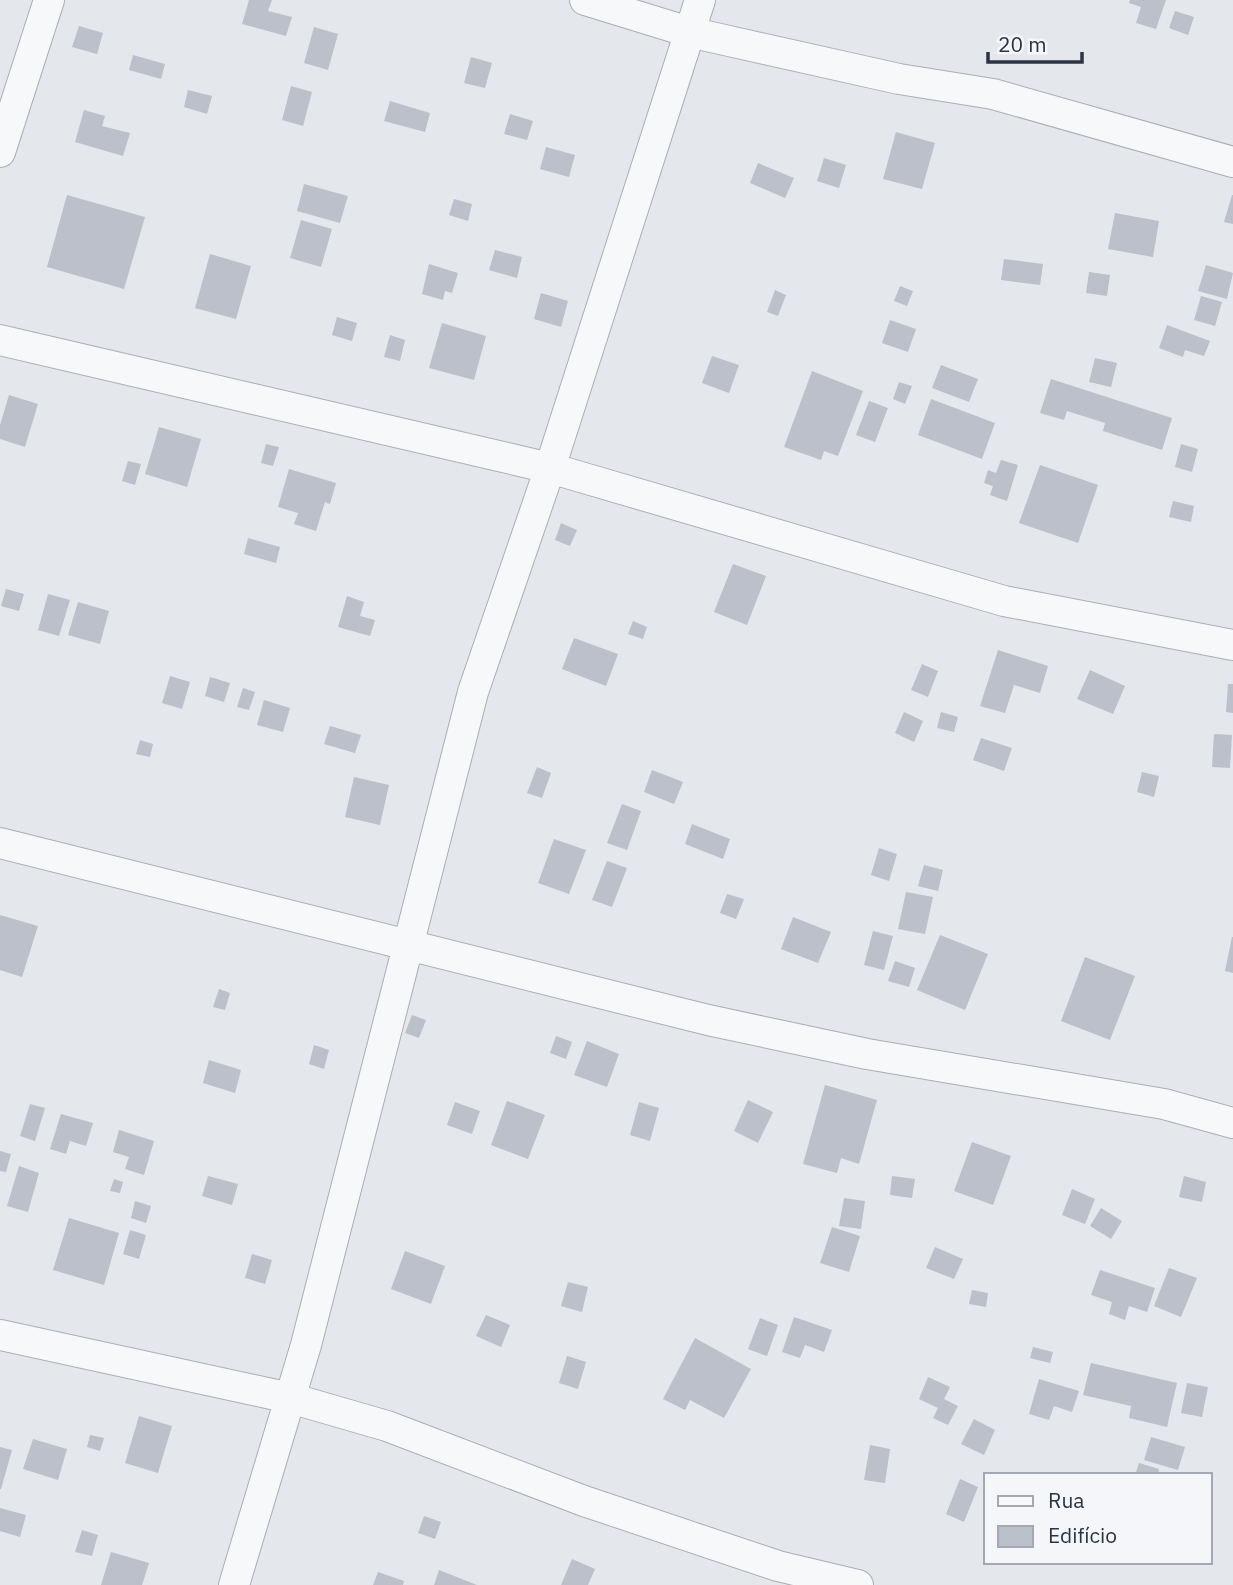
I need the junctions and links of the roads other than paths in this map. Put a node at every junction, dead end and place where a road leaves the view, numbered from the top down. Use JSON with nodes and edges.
{"nodes":[{"id":1,"x":49,"y":0,"type":"edge"},
{"id":2,"x":585,"y":0,"type":"edge"},
{"id":3,"x":700,"y":0,"type":"edge"},
{"id":4,"x":689,"y":32,"type":"junction"},
{"id":5,"x":0,"y":152,"type":"edge"},
{"id":6,"x":1233,"y":162,"type":"edge"},
{"id":7,"x":0,"y":340,"type":"edge"},
{"id":8,"x":550,"y":468,"type":"junction"},
{"id":9,"x":1233,"y":645,"type":"edge"},
{"id":10,"x":0,"y":843,"type":"edge"},
{"id":11,"x":408,"y":945,"type":"junction"},
{"id":12,"x":1233,"y":1123,"type":"edge"},
{"id":13,"x":0,"y":1335,"type":"edge"},
{"id":14,"x":290,"y":1398,"type":"junction"},
{"id":15,"x":234,"y":1585,"type":"edge"},
{"id":16,"x":858,"y":1585,"type":"edge"}],
"edges":[{"from":1,"to":5,"type":"street"},
{"from":2,"to":4,"type":"street"},
{"from":3,"to":4,"type":"street"},
{"from":4,"to":6,"type":"street"},
{"from":4,"to":8,"type":"street"},
{"from":7,"to":8,"type":"street"},
{"from":8,"to":9,"type":"street"},
{"from":8,"to":11,"type":"street"},
{"from":10,"to":11,"type":"street"},
{"from":11,"to":12,"type":"street"},
{"from":11,"to":14,"type":"street"},
{"from":13,"to":14,"type":"street"},
{"from":14,"to":15,"type":"street"},
{"from":14,"to":16,"type":"street"}]}
